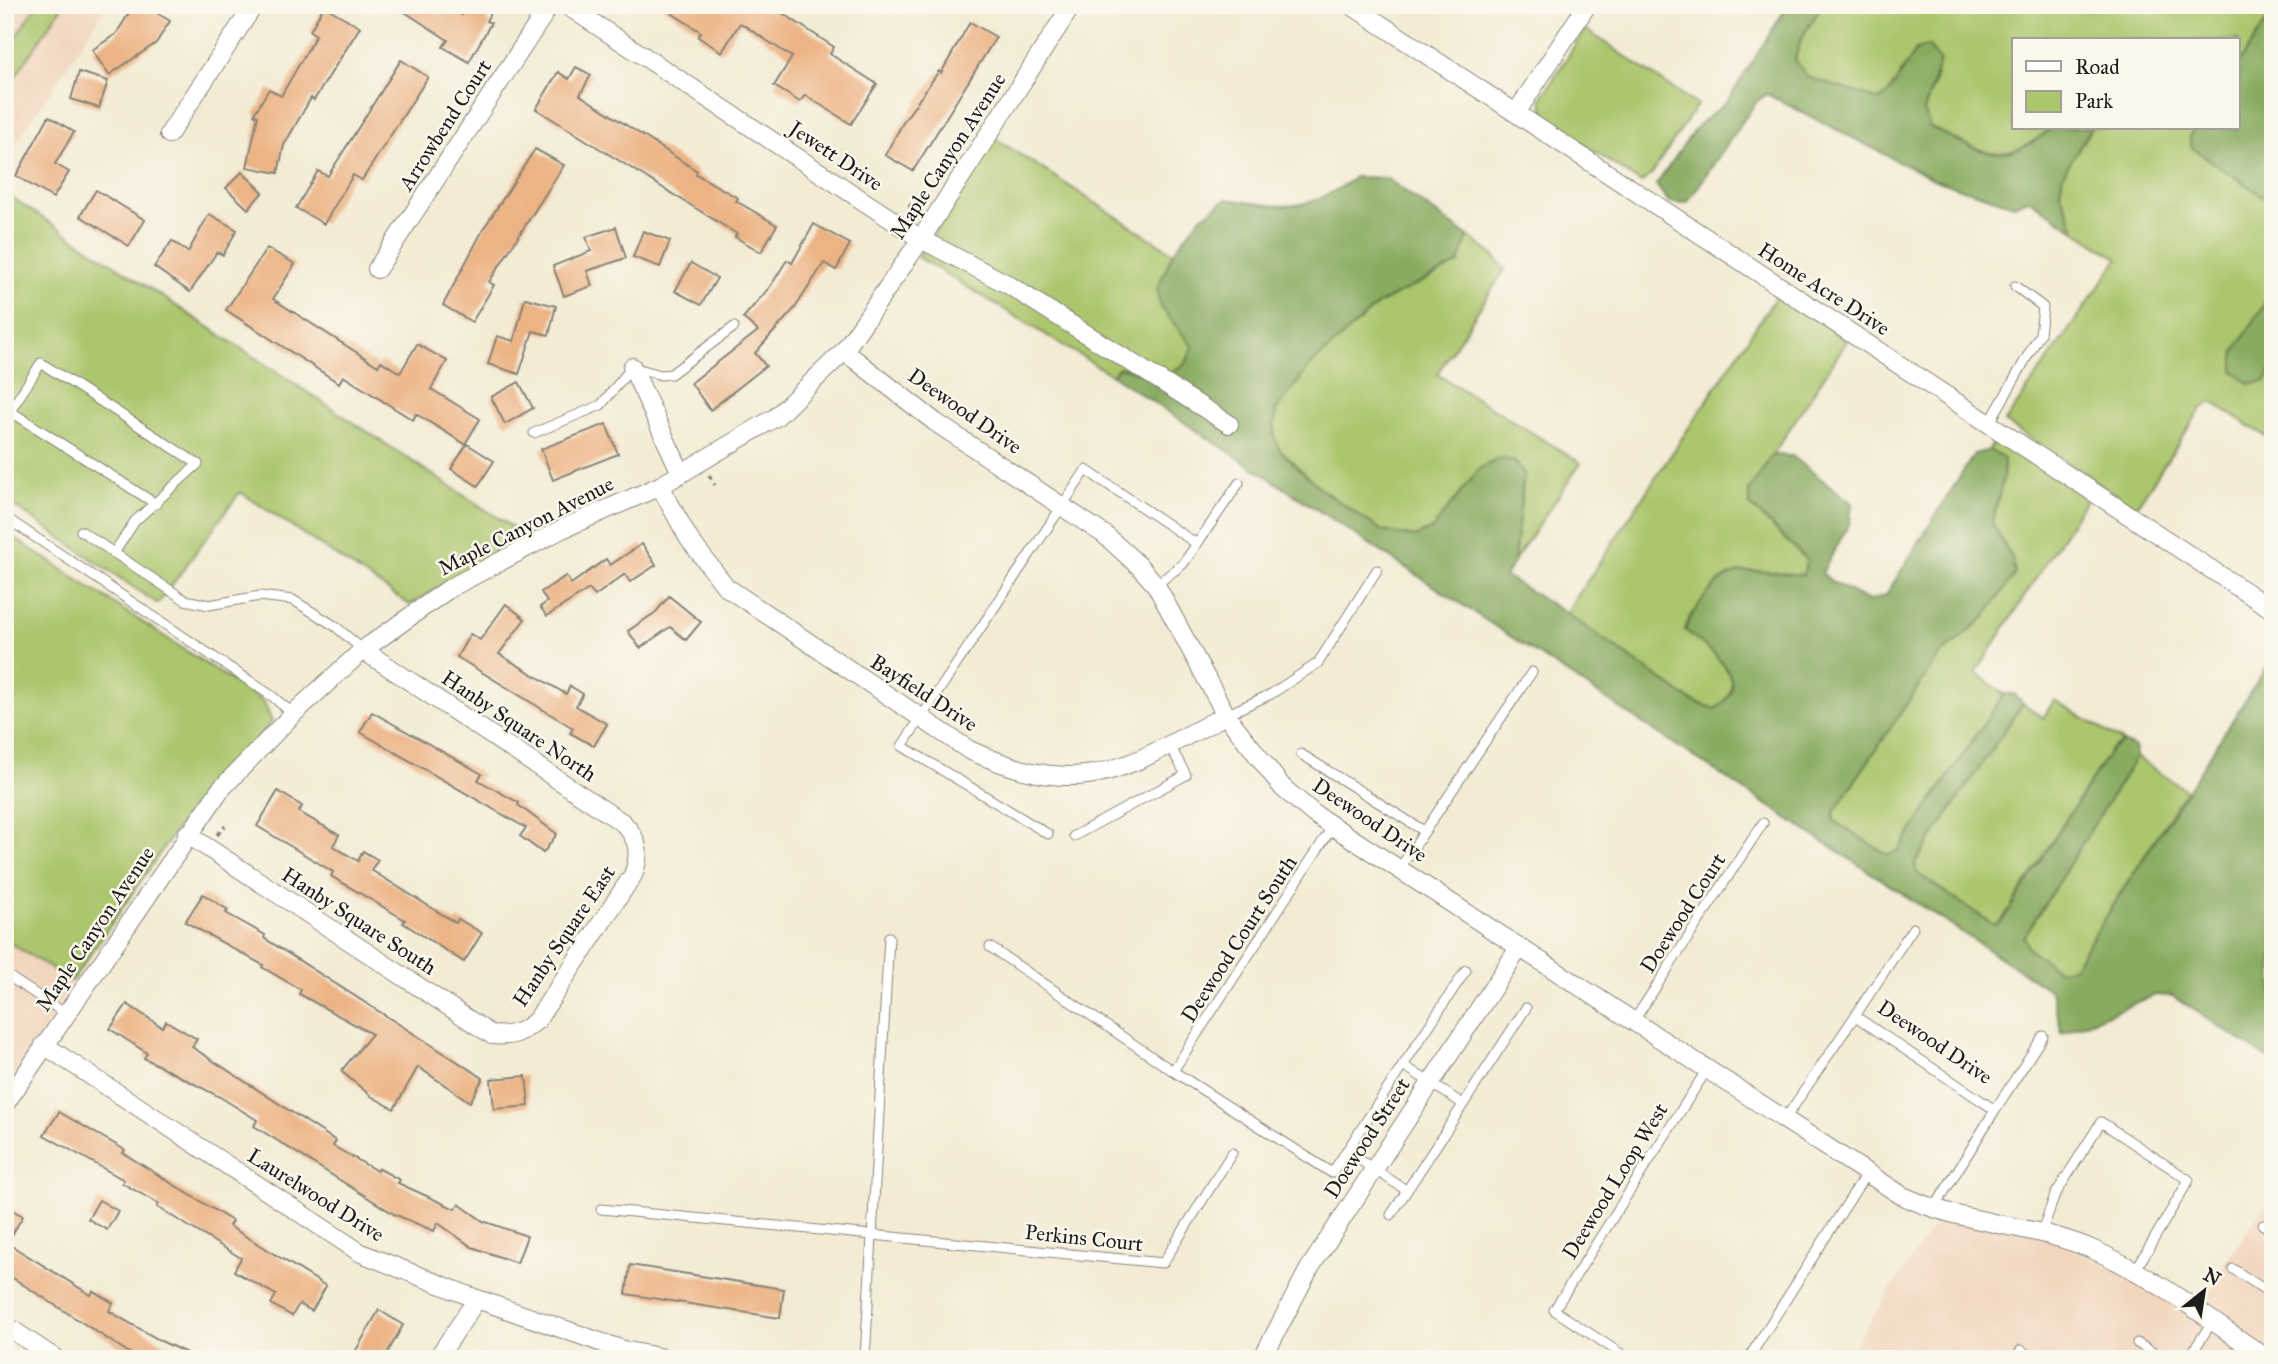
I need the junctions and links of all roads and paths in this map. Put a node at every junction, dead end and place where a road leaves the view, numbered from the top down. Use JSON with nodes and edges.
{"nodes":[{"id":1,"x":254,"y":5,"type":"edge"},
{"id":2,"x":550,"y":5,"type":"edge"},
{"id":3,"x":566,"y":5,"type":"edge"},
{"id":4,"x":1072,"y":5,"type":"edge"},
{"id":5,"x":1351,"y":5,"type":"edge"},
{"id":6,"x":1587,"y":5,"type":"edge"},
{"id":7,"x":1516,"y":113,"type":"junction"},
{"id":8,"x":169,"y":134,"type":"dead end"},
{"id":9,"x":913,"y":201,"type":"dead end"},
{"id":10,"x":909,"y":208,"type":"dead end"},
{"id":11,"x":921,"y":239,"type":"junction"},
{"id":12,"x":377,"y":269,"type":"dead end"},
{"id":13,"x":2015,"y":286,"type":"dead end"},
{"id":14,"x":734,"y":327,"type":"dead end"},
{"id":15,"x":844,"y":351,"type":"junction"},
{"id":16,"x":632,"y":367,"type":"junction"},
{"id":17,"x":1229,"y":424,"type":"dead end"},
{"id":18,"x":1989,"y":425,"type":"junction"},
{"id":19,"x":534,"y":433,"type":"dead end"},
{"id":20,"x":681,"y":473,"type":"junction"},
{"id":21,"x":1239,"y":483,"type":"dead end"},
{"id":22,"x":660,"y":486,"type":"junction"},
{"id":23,"x":156,"y":505,"type":"junction"},
{"id":24,"x":1062,"y":505,"type":"junction"},
{"id":25,"x":5,"y":517,"type":"edge"},
{"id":26,"x":81,"y":531,"type":"dead end"},
{"id":27,"x":1197,"y":544,"type":"junction"},
{"id":28,"x":114,"y":553,"type":"junction"},
{"id":29,"x":1377,"y":570,"type":"dead end"},
{"id":30,"x":1156,"y":586,"type":"junction"},
{"id":31,"x":2273,"y":610,"type":"edge"},
{"id":32,"x":363,"y":650,"type":"junction"},
{"id":33,"x":1532,"y":672,"type":"dead end"},
{"id":34,"x":293,"y":714,"type":"junction"},
{"id":35,"x":1226,"y":715,"type":"junction"},
{"id":36,"x":920,"y":718,"type":"junction"},
{"id":37,"x":1169,"y":744,"type":"junction"},
{"id":38,"x":1301,"y":754,"type":"dead end"},
{"id":39,"x":1763,"y":823,"type":"dead end"},
{"id":40,"x":1333,"y":826,"type":"junction"},
{"id":41,"x":225,"y":827,"type":"dead end"},
{"id":42,"x":1424,"y":831,"type":"junction"},
{"id":43,"x":187,"y":834,"type":"junction"},
{"id":44,"x":1048,"y":834,"type":"dead end"},
{"id":45,"x":217,"y":835,"type":"dead end"},
{"id":46,"x":1074,"y":836,"type":"dead end"},
{"id":47,"x":639,"y":849,"type":"joint"},
{"id":48,"x":1400,"y":868,"type":"junction"},
{"id":49,"x":1913,"y":929,"type":"dead end"},
{"id":50,"x":888,"y":937,"type":"dead end"},
{"id":51,"x":990,"y":947,"type":"dead end"},
{"id":52,"x":1519,"y":948,"type":"junction"},
{"id":53,"x":1466,"y":970,"type":"dead end"},
{"id":54,"x":5,"y":974,"type":"edge"},
{"id":55,"x":1525,"y":1008,"type":"dead end"},
{"id":56,"x":66,"y":1014,"type":"junction"},
{"id":57,"x":1856,"y":1016,"type":"junction"},
{"id":58,"x":1633,"y":1023,"type":"junction"},
{"id":59,"x":2043,"y":1035,"type":"dead end"},
{"id":60,"x":509,"y":1037,"type":"joint"},
{"id":61,"x":44,"y":1045,"type":"junction"},
{"id":62,"x":1403,"y":1065,"type":"junction"},
{"id":63,"x":1173,"y":1071,"type":"junction"},
{"id":64,"x":1706,"y":1071,"type":"junction"},
{"id":65,"x":1431,"y":1083,"type":"junction"},
{"id":66,"x":5,"y":1104,"type":"edge"},
{"id":67,"x":1463,"y":1104,"type":"junction"},
{"id":68,"x":1995,"y":1110,"type":"junction"},
{"id":69,"x":1785,"y":1119,"type":"junction"},
{"id":70,"x":1346,"y":1151,"type":"junction"},
{"id":71,"x":1232,"y":1153,"type":"dead end"},
{"id":72,"x":1374,"y":1169,"type":"junction"},
{"id":73,"x":1866,"y":1174,"type":"junction"},
{"id":74,"x":1406,"y":1190,"type":"junction"},
{"id":75,"x":601,"y":1209,"type":"dead end"},
{"id":76,"x":1933,"y":1210,"type":"junction"},
{"id":77,"x":1391,"y":1215,"type":"dead end"},
{"id":78,"x":2263,"y":1225,"type":"dead end"},
{"id":79,"x":2273,"y":1231,"type":"edge"},
{"id":80,"x":872,"y":1235,"type":"junction"},
{"id":81,"x":2041,"y":1236,"type":"junction"},
{"id":82,"x":2233,"y":1269,"type":"dead end"},
{"id":83,"x":2134,"y":1272,"type":"junction"},
{"id":84,"x":2273,"y":1295,"type":"edge"},
{"id":85,"x":477,"y":1299,"type":"junction"},
{"id":86,"x":2212,"y":1322,"type":"junction"},
{"id":87,"x":5,"y":1325,"type":"edge"},
{"id":88,"x":2137,"y":1343,"type":"dead end"},
{"id":89,"x":56,"y":1359,"type":"edge"},
{"id":90,"x":438,"y":1359,"type":"edge"},
{"id":91,"x":668,"y":1359,"type":"edge"},
{"id":92,"x":864,"y":1359,"type":"edge"},
{"id":93,"x":1262,"y":1359,"type":"edge"},
{"id":94,"x":1629,"y":1359,"type":"edge"},
{"id":95,"x":1748,"y":1359,"type":"edge"},
{"id":96,"x":2015,"y":1359,"type":"edge"},
{"id":97,"x":2034,"y":1359,"type":"edge"},
{"id":98,"x":2164,"y":1359,"type":"edge"},
{"id":99,"x":2188,"y":1359,"type":"edge"},
{"id":100,"x":2268,"y":1359,"type":"edge"}],
"edges":[{"from":1,"to":8,"type":"street"},
{"from":2,"to":12,"type":"street","name":"Arrowbend Court"},
{"from":3,"to":11,"type":"street","name":"Jewett Drive"},
{"from":4,"to":11,"type":"street","name":"Maple Canyon Avenue"},
{"from":5,"to":7,"type":"street","name":"Home Acre Drive"},
{"from":6,"to":7,"type":"street"},
{"from":7,"to":18,"type":"street","name":"Home Acre Drive"},
{"from":9,"to":10,"type":"path"},
{"from":11,"to":15,"type":"street","name":"Maple Canyon Avenue"},
{"from":11,"to":17,"type":"street","name":"Jewett Drive"},
{"from":13,"to":18,"type":"lane"},
{"from":14,"to":16,"type":"lane"},
{"from":15,"to":20,"type":"street","name":"Maple Canyon Avenue"},
{"from":15,"to":24,"type":"street","name":"Deewood Drive"},
{"from":16,"to":19,"type":"lane"},
{"from":16,"to":20,"type":"street"},
{"from":18,"to":31,"type":"street","name":"Home Acre Drive"},
{"from":20,"to":22,"type":"street","name":"Maple Canyon Avenue"},
{"from":21,"to":27,"type":"lane"},
{"from":22,"to":32,"type":"street","name":"Maple Canyon Avenue"},
{"from":22,"to":36,"type":"street","name":"Bayfield Drive"},
{"from":23,"to":23,"type":"lane"},
{"from":23,"to":28,"type":"lane"},
{"from":24,"to":27,"type":"lane"},
{"from":24,"to":30,"type":"street","name":"Deewood Drive"},
{"from":24,"to":36,"type":"lane"},
{"from":25,"to":34,"type":"lane"},
{"from":26,"to":28,"type":"lane"},
{"from":27,"to":30,"type":"lane"},
{"from":28,"to":32,"type":"lane"},
{"from":29,"to":35,"type":"lane"},
{"from":30,"to":35,"type":"street","name":"Deewood Drive"},
{"from":32,"to":34,"type":"street","name":"Maple Canyon Avenue"},
{"from":32,"to":47,"type":"street","name":"Hanby Square North"},
{"from":33,"to":42,"type":"lane"},
{"from":34,"to":43,"type":"street","name":"Maple Canyon Avenue"},
{"from":35,"to":37,"type":"street","name":"Bayfield Drive"},
{"from":35,"to":40,"type":"street","name":"Deewood Drive"},
{"from":36,"to":37,"type":"street","name":"Bayfield Drive"},
{"from":36,"to":44,"type":"lane"},
{"from":37,"to":46,"type":"lane"},
{"from":38,"to":42,"type":"lane"},
{"from":39,"to":58,"type":"lane","name":"Doewood Court"},
{"from":40,"to":48,"type":"street","name":"Deewood Drive"},
{"from":40,"to":63,"type":"lane","name":"Deewood Court South"},
{"from":41,"to":45,"type":"path"},
{"from":42,"to":48,"type":"lane"},
{"from":43,"to":56,"type":"street","name":"Maple Canyon Avenue"},
{"from":43,"to":60,"type":"street","name":"Hanby Square South"},
{"from":47,"to":60,"type":"street","name":"Hanby Square East"},
{"from":48,"to":52,"type":"street","name":"Deewood Drive"},
{"from":49,"to":57,"type":"lane"},
{"from":50,"to":80,"type":"lane"},
{"from":51,"to":63,"type":"lane"},
{"from":52,"to":58,"type":"street","name":"Deewood Drive"},
{"from":52,"to":65,"type":"street","name":"Doewood Street"},
{"from":53,"to":62,"type":"lane"},
{"from":54,"to":56,"type":"lane"},
{"from":55,"to":67,"type":"lane"},
{"from":56,"to":61,"type":"street","name":"Maple Canyon Avenue"},
{"from":57,"to":68,"type":"lane","name":"Deewood Drive"},
{"from":57,"to":69,"type":"lane","name":"Deewood Drive"},
{"from":58,"to":64,"type":"street","name":"Deewood Drive"},
{"from":59,"to":68,"type":"lane"},
{"from":61,"to":66,"type":"street","name":"Maple Canyon Avenue"},
{"from":61,"to":85,"type":"street","name":"Laurelwood Drive"},
{"from":62,"to":65,"type":"lane"},
{"from":62,"to":70,"type":"lane"},
{"from":63,"to":70,"type":"lane"},
{"from":64,"to":69,"type":"street","name":"Deewood Drive"},
{"from":64,"to":94,"type":"lane","name":"Deewood Loop West"},
{"from":65,"to":67,"type":"lane"},
{"from":65,"to":72,"type":"street","name":"Doewood Street"},
{"from":67,"to":74,"type":"lane"},
{"from":68,"to":76,"type":"lane","name":"Deewood Drive"},
{"from":69,"to":73,"type":"street","name":"Deewood Drive"},
{"from":70,"to":72,"type":"lane"},
{"from":71,"to":80,"type":"lane","name":"Perkins Court"},
{"from":72,"to":74,"type":"lane"},
{"from":72,"to":93,"type":"street","name":"Doewood Street"},
{"from":73,"to":76,"type":"street","name":"Deewood Drive"},
{"from":73,"to":95,"type":"lane"},
{"from":74,"to":77,"type":"lane"},
{"from":75,"to":80,"type":"lane","name":"Perkins Court"},
{"from":76,"to":81,"type":"street","name":"Deewood Drive"},
{"from":78,"to":79,"type":"lane"},
{"from":80,"to":92,"type":"lane"},
{"from":81,"to":83,"type":"street","name":"Deewood Drive"},
{"from":81,"to":83,"type":"lane"},
{"from":82,"to":84,"type":"lane"},
{"from":83,"to":86,"type":"street","name":"Deewood Drive"},
{"from":85,"to":90,"type":"street"},
{"from":85,"to":91,"type":"street","name":"Laurelwood Drive"},
{"from":86,"to":99,"type":"lane"},
{"from":86,"to":100,"type":"street","name":"Deewood Drive"},
{"from":87,"to":89,"type":"street"},
{"from":88,"to":98,"type":"lane"},
{"from":96,"to":97,"type":"lane"}]}
